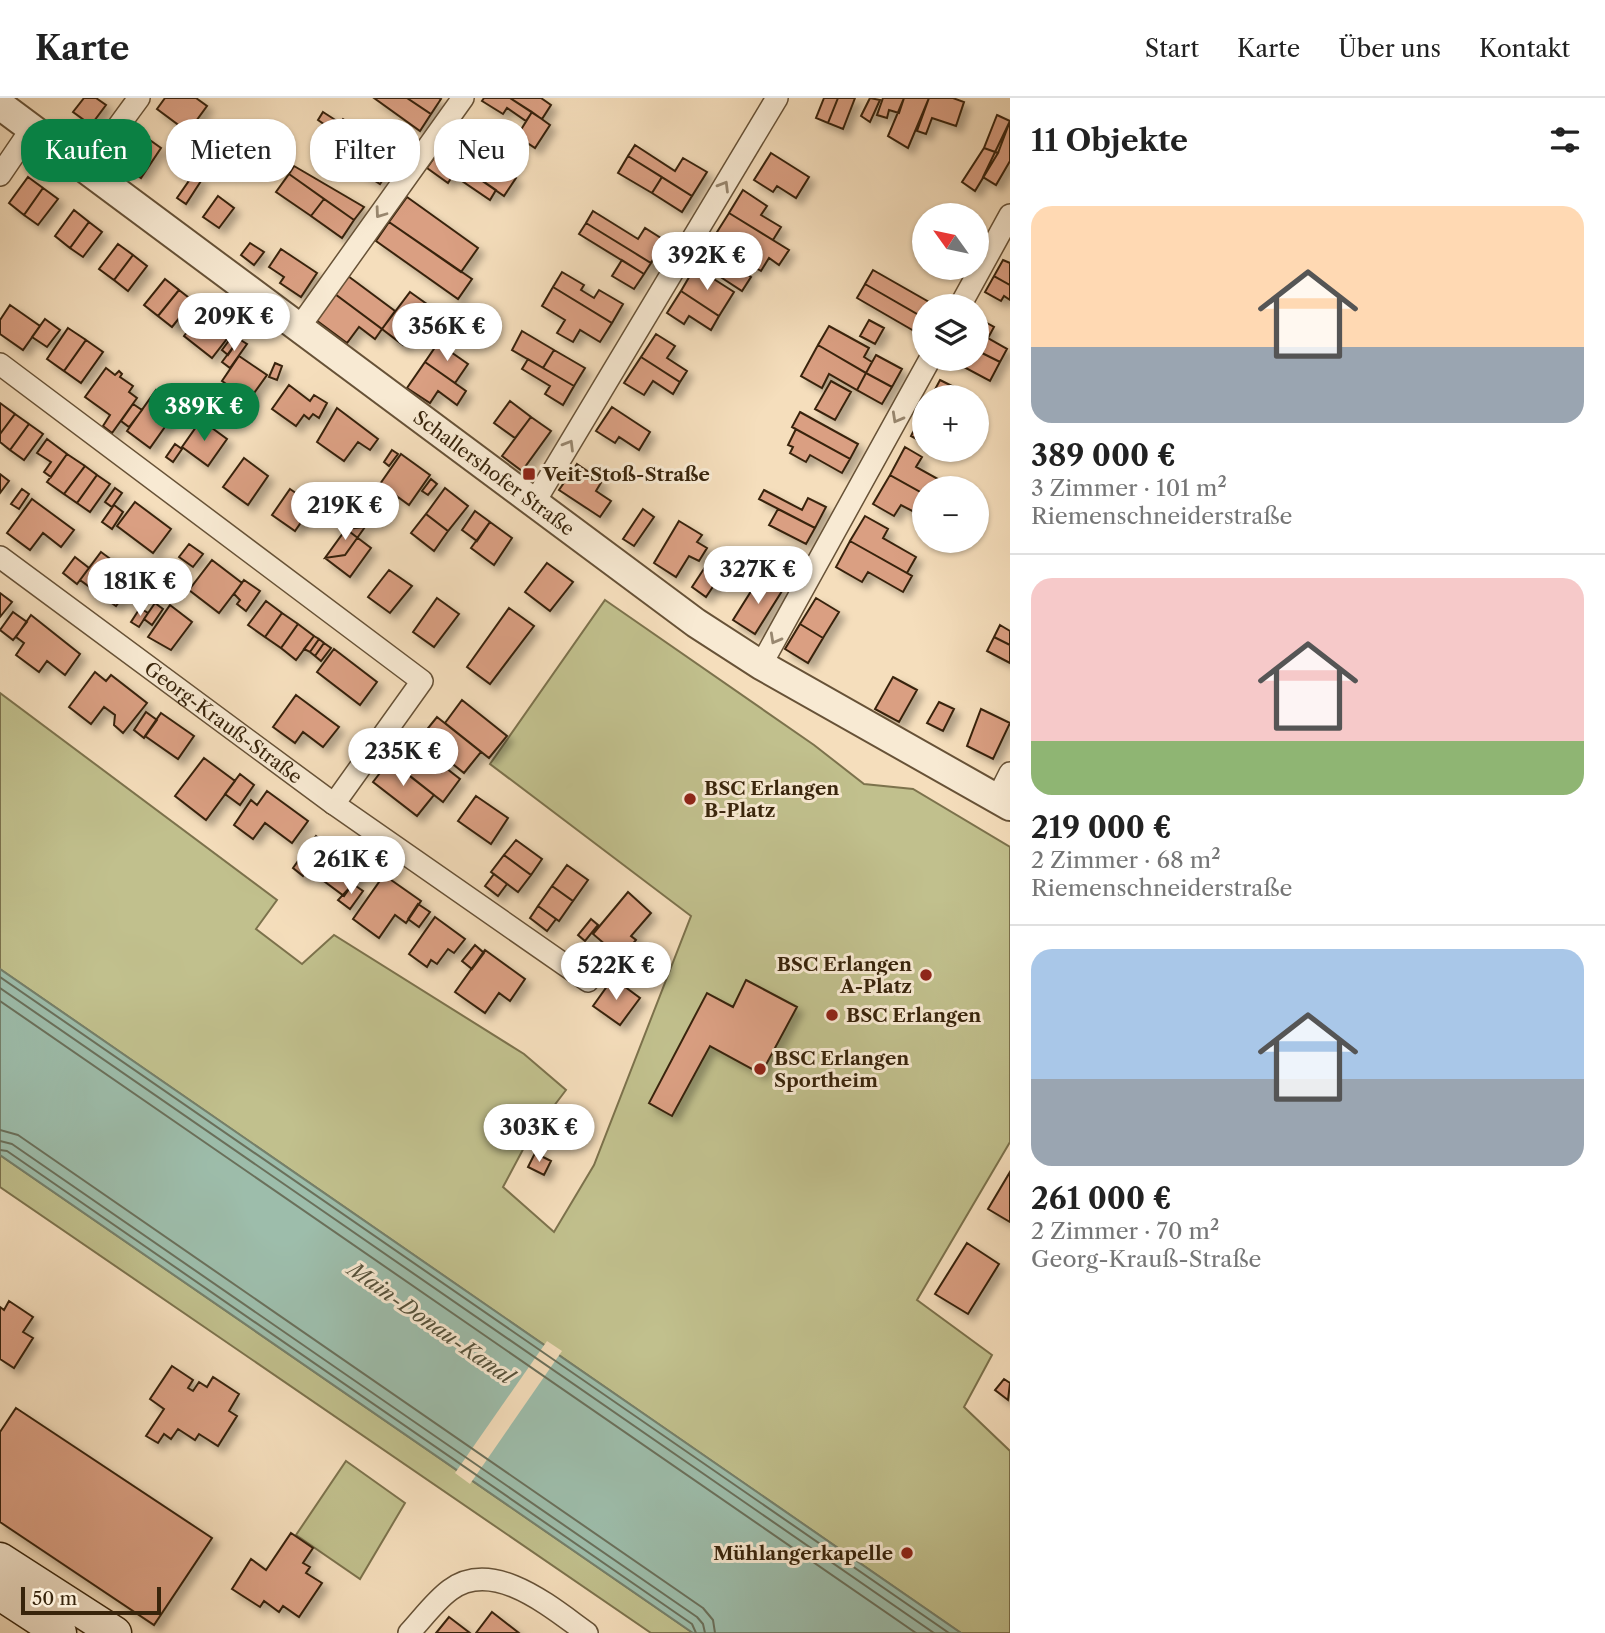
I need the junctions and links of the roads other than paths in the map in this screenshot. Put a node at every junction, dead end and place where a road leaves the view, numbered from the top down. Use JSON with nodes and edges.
{"nodes":[{"id":1,"x":139,"y":98,"type":"edge"},
{"id":2,"x":463,"y":98,"type":"edge"},
{"id":3,"x":777,"y":98,"type":"edge"},
{"id":4,"x":0,"y":105,"type":"edge"},
{"id":5,"x":123,"y":119,"type":"edge"},
{"id":6,"x":21,"y":120,"type":"edge"},
{"id":7,"x":21,"y":144,"type":"edge"},
{"id":8,"x":0,"y":175,"type":"edge"},
{"id":9,"x":103,"y":182,"type":"edge"},
{"id":10,"x":1010,"y":215,"type":"edge"},
{"id":11,"x":967,"y":294,"type":"edge"},
{"id":12,"x":298,"y":328,"type":"junction"},
{"id":13,"x":0,"y":364,"type":"edge"},
{"id":14,"x":923,"y":371,"type":"edge"},
{"id":15,"x":534,"y":503,"type":"junction"},
{"id":16,"x":0,"y":557,"type":"edge"},
{"id":17,"x":761,"y":665,"type":"junction"},
{"id":18,"x":1010,"y":773,"type":"edge"},
{"id":19,"x":1003,"y":803,"type":"edge"},
{"id":20,"x":334,"y":804,"type":"junction"},
{"id":21,"x":588,"y":981,"type":"dead end"},
{"id":22,"x":0,"y":1559,"type":"edge"},
{"id":23,"x":0,"y":1594,"type":"edge"},
{"id":24,"x":60,"y":1633,"type":"edge"},
{"id":25,"x":115,"y":1633,"type":"edge"},
{"id":26,"x":409,"y":1633,"type":"edge"},
{"id":27,"x":587,"y":1633,"type":"edge"}],
"edges":[{"from":1,"to":5,"type":"street"},
{"from":2,"to":12,"type":"street","one_way":true},
{"from":15,"to":3,"type":"street","one_way":true},
{"from":4,"to":6,"type":"street","name":"Schallershofer Straße"},
{"from":7,"to":8,"type":"street"},
{"from":9,"to":12,"type":"street","name":"Schallershofer Straße"},
{"from":10,"to":11,"type":"street"},
{"from":12,"to":15,"type":"street","name":"Schallershofer Straße"},
{"from":13,"to":20,"type":"street"},
{"from":14,"to":17,"type":"street","one_way":true},
{"from":15,"to":17,"type":"street","name":"Schallershofer Straße"},
{"from":16,"to":20,"type":"street","name":"Georg-Krauß-Straße"},
{"from":17,"to":19,"type":"street","name":"Schallershofer Straße"},
{"from":18,"to":19,"type":"street"},
{"from":20,"to":21,"type":"street","name":"Georg-Krauß-Straße"},
{"from":22,"to":25,"type":"main road"},
{"from":23,"to":24,"type":"main road"},
{"from":26,"to":27,"type":"street"}]}
